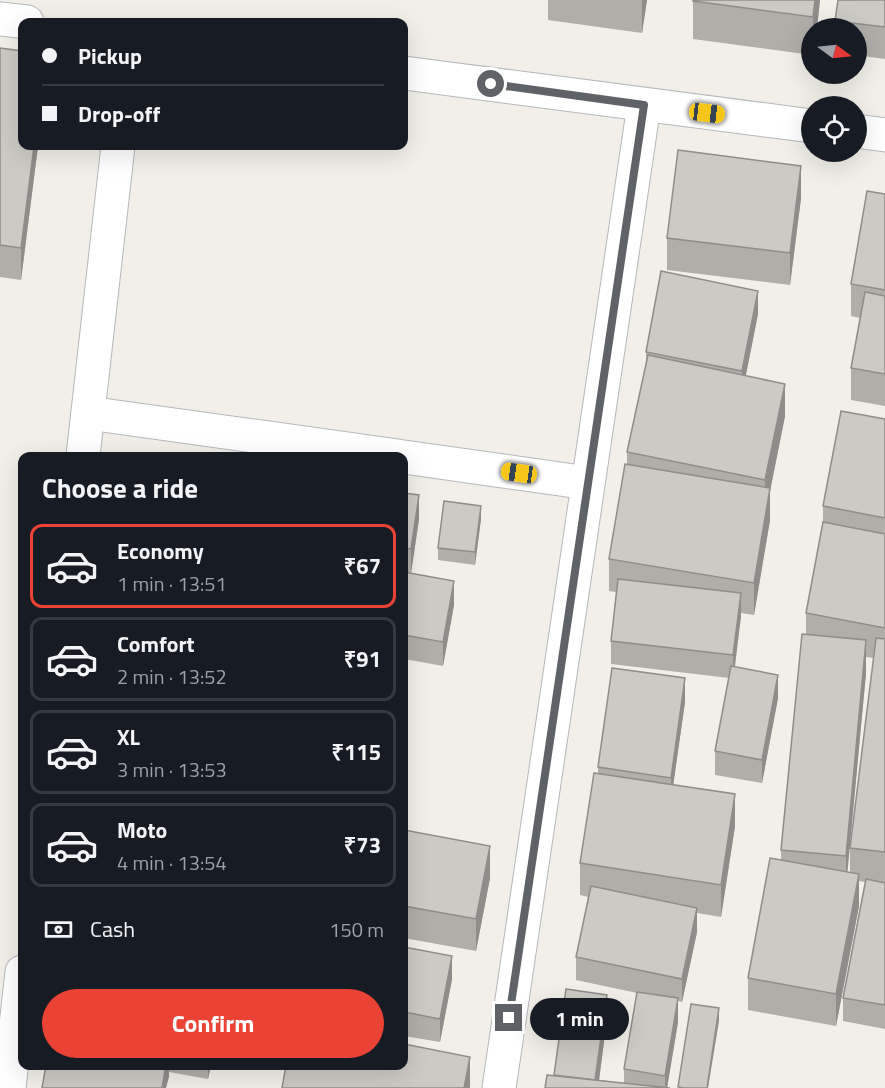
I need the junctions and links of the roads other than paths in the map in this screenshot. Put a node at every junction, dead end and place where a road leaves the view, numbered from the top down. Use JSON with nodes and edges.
{"nodes":[{"id":1,"x":0,"y":19,"type":"edge"},
{"id":2,"x":18,"y":21,"type":"edge"},
{"id":3,"x":408,"y":74,"type":"edge"},
{"id":4,"x":644,"y":105,"type":"junction"},
{"id":5,"x":801,"y":125,"type":"edge"},
{"id":6,"x":867,"y":133,"type":"edge"},
{"id":7,"x":885,"y":135,"type":"edge"},
{"id":8,"x":118,"y":150,"type":"edge"},
{"id":9,"x":88,"y":413,"type":"junction"},
{"id":10,"x":83,"y":452,"type":"edge"},
{"id":11,"x":369,"y":452,"type":"edge"},
{"id":12,"x":408,"y":458,"type":"edge"},
{"id":13,"x":588,"y":483,"type":"junction"},
{"id":14,"x":18,"y":1008,"type":"edge"},
{"id":15,"x":9,"y":1088,"type":"edge"},
{"id":16,"x":499,"y":1088,"type":"edge"}],
"edges":[{"from":1,"to":2,"type":"street"},
{"from":3,"to":4,"type":"street"},
{"from":4,"to":5,"type":"street"},
{"from":4,"to":13,"type":"street"},
{"from":6,"to":7,"type":"street"},
{"from":8,"to":9,"type":"street"},
{"from":9,"to":10,"type":"street"},
{"from":9,"to":11,"type":"street"},
{"from":12,"to":13,"type":"street"},
{"from":13,"to":16,"type":"street"},
{"from":14,"to":15,"type":"street"}]}
